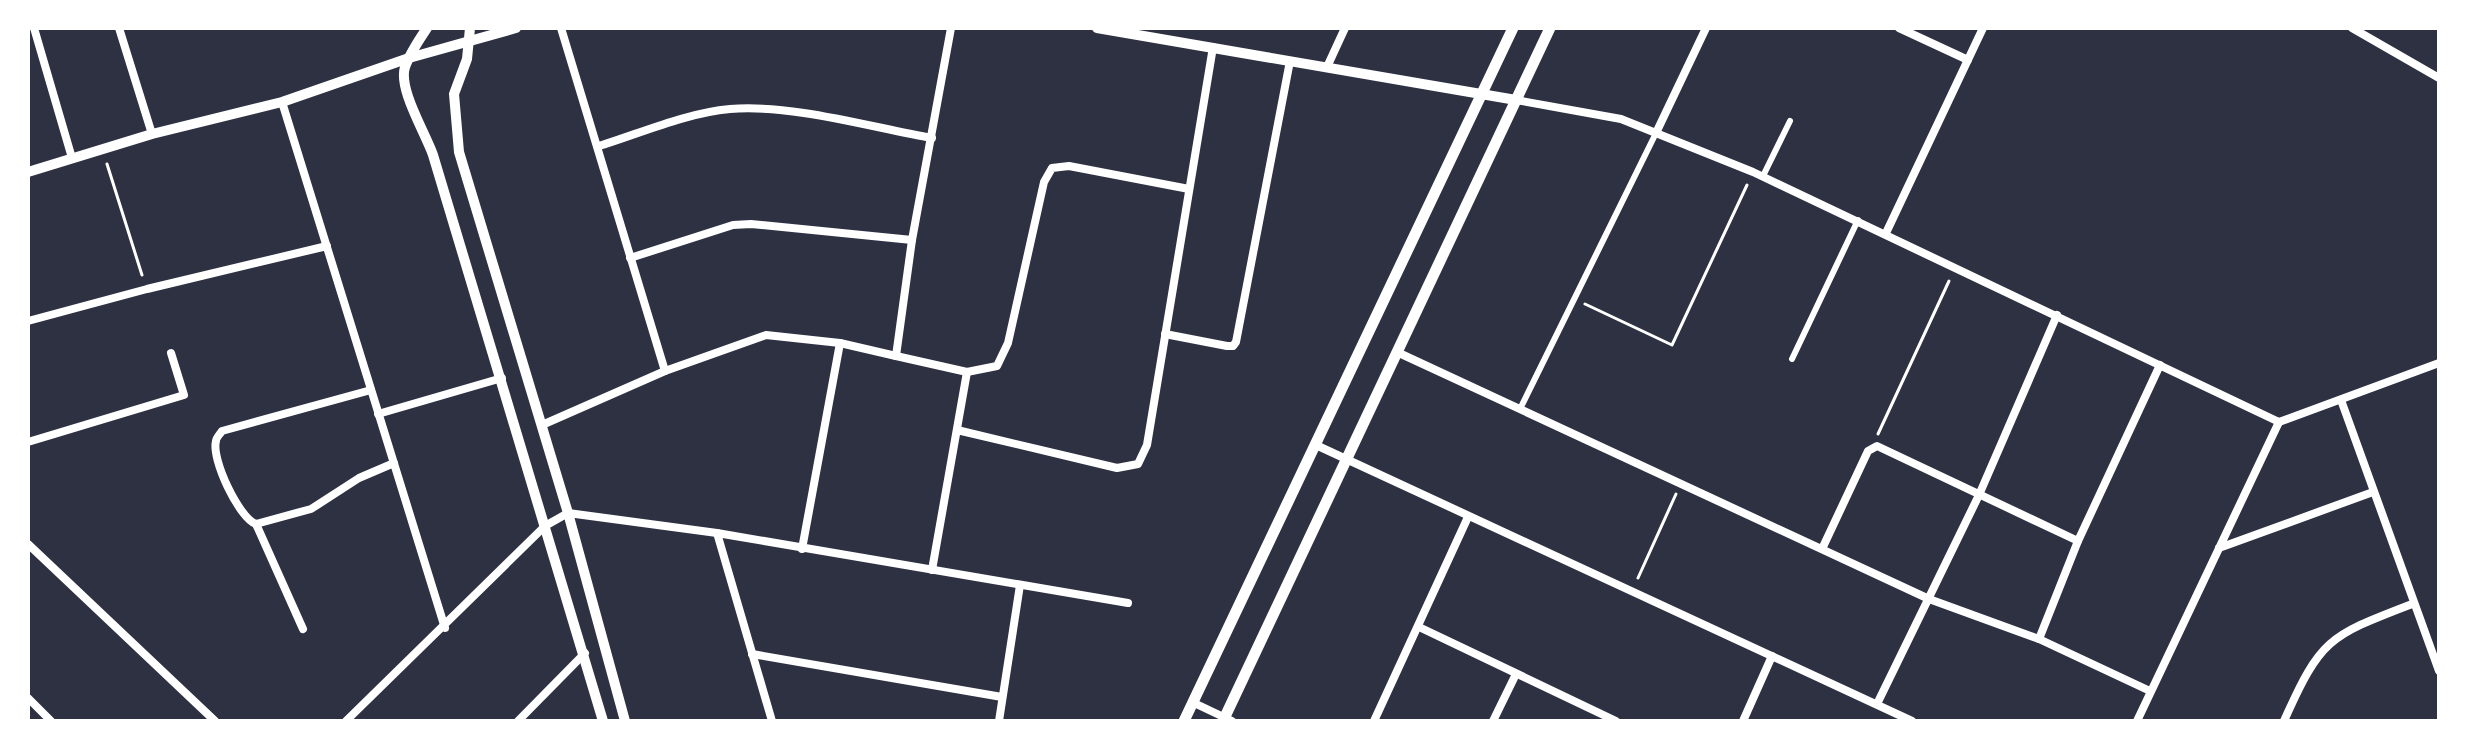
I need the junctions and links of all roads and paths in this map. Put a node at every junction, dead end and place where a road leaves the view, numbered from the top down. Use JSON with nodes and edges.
{"nodes":[{"id":1,"x":34,"y":28,"type":"edge"},
{"id":2,"x":119,"y":28,"type":"edge"},
{"id":3,"x":427,"y":28,"type":"edge"},
{"id":4,"x":470,"y":28,"type":"edge"},
{"id":5,"x":516,"y":28,"type":"edge"},
{"id":6,"x":561,"y":28,"type":"edge"},
{"id":7,"x":951,"y":28,"type":"edge"},
{"id":8,"x":1097,"y":28,"type":"edge"},
{"id":9,"x":1345,"y":28,"type":"edge"},
{"id":10,"x":1513,"y":28,"type":"edge"},
{"id":11,"x":1550,"y":28,"type":"edge"},
{"id":12,"x":1706,"y":28,"type":"edge"},
{"id":13,"x":1899,"y":28,"type":"edge"},
{"id":14,"x":1983,"y":28,"type":"edge"},
{"id":15,"x":2352,"y":28,"type":"edge"},
{"id":16,"x":468,"y":40,"type":"junction"},
{"id":17,"x":1213,"y":47,"type":"junction"},
{"id":18,"x":409,"y":58,"type":"junction"},
{"id":19,"x":1968,"y":60,"type":"junction"},
{"id":20,"x":1290,"y":61,"type":"junction"},
{"id":21,"x":1327,"y":67,"type":"junction"},
{"id":22,"x":2439,"y":78,"type":"edge"},
{"id":23,"x":1481,"y":96,"type":"junction"},
{"id":24,"x":1516,"y":100,"type":"junction"},
{"id":25,"x":282,"y":102,"type":"junction"},
{"id":26,"x":1790,"y":121,"type":"dead end"},
{"id":27,"x":1656,"y":133,"type":"junction"},
{"id":28,"x":152,"y":134,"type":"junction"},
{"id":29,"x":932,"y":138,"type":"junction"},
{"id":30,"x":599,"y":146,"type":"junction"},
{"id":31,"x":103,"y":149,"type":"junction"},
{"id":32,"x":72,"y":158,"type":"junction"},
{"id":33,"x":28,"y":172,"type":"edge"},
{"id":34,"x":1753,"y":172,"type":"junction"},
{"id":35,"x":1763,"y":176,"type":"junction"},
{"id":36,"x":1189,"y":189,"type":"junction"},
{"id":37,"x":1858,"y":220,"type":"junction"},
{"id":38,"x":1886,"y":233,"type":"junction"},
{"id":39,"x":912,"y":240,"type":"junction"},
{"id":40,"x":327,"y":246,"type":"junction"},
{"id":41,"x":630,"y":258,"type":"junction"},
{"id":42,"x":1956,"y":267,"type":"junction"},
{"id":43,"x":147,"y":289,"type":"junction"},
{"id":44,"x":1574,"y":299,"type":"junction"},
{"id":45,"x":2057,"y":315,"type":"junction"},
{"id":46,"x":28,"y":321,"type":"edge"},
{"id":47,"x":1165,"y":334,"type":"junction"},
{"id":48,"x":840,"y":343,"type":"junction"},
{"id":49,"x":171,"y":353,"type":"dead end"},
{"id":50,"x":1399,"y":353,"type":"junction"},
{"id":51,"x":896,"y":356,"type":"junction"},
{"id":52,"x":1792,"y":359,"type":"dead end"},
{"id":53,"x":2439,"y":363,"type":"edge"},
{"id":54,"x":2160,"y":365,"type":"junction"},
{"id":55,"x":665,"y":371,"type":"junction"},
{"id":56,"x":967,"y":372,"type":"junction"},
{"id":57,"x":502,"y":378,"type":"junction"},
{"id":58,"x":371,"y":390,"type":"junction"},
{"id":59,"x":2341,"y":400,"type":"junction"},
{"id":60,"x":1520,"y":409,"type":"junction"},
{"id":61,"x":378,"y":414,"type":"junction"},
{"id":62,"x":2279,"y":422,"type":"junction"},
{"id":63,"x":542,"y":425,"type":"junction"},
{"id":64,"x":957,"y":430,"type":"junction"},
{"id":65,"x":28,"y":442,"type":"edge"},
{"id":66,"x":1318,"y":446,"type":"junction"},
{"id":67,"x":1877,"y":446,"type":"junction"},
{"id":68,"x":1349,"y":460,"type":"junction"},
{"id":69,"x":394,"y":463,"type":"junction"},
{"id":70,"x":1681,"y":483,"type":"junction"},
{"id":71,"x":2373,"y":492,"type":"junction"},
{"id":72,"x":1979,"y":495,"type":"junction"},
{"id":73,"x":568,"y":513,"type":"junction"},
{"id":74,"x":1468,"y":517,"type":"junction"},
{"id":75,"x":252,"y":523,"type":"junction"},
{"id":76,"x":545,"y":526,"type":"junction"},
{"id":77,"x":717,"y":533,"type":"junction"},
{"id":78,"x":2078,"y":541,"type":"junction"},
{"id":79,"x":28,"y":544,"type":"edge"},
{"id":80,"x":2219,"y":548,"type":"junction"},
{"id":81,"x":802,"y":549,"type":"junction"},
{"id":82,"x":1822,"y":549,"type":"junction"},
{"id":83,"x":932,"y":570,"type":"junction"},
{"id":84,"x":1020,"y":585,"type":"junction"},
{"id":85,"x":1632,"y":592,"type":"junction"},
{"id":86,"x":1929,"y":599,"type":"junction"},
{"id":87,"x":1128,"y":603,"type":"dead end"},
{"id":88,"x":2412,"y":604,"type":"junction"},
{"id":89,"x":1419,"y":627,"type":"junction"},
{"id":90,"x":445,"y":628,"type":"junction"},
{"id":91,"x":303,"y":629,"type":"dead end"},
{"id":92,"x":2039,"y":639,"type":"junction"},
{"id":93,"x":585,"y":653,"type":"junction"},
{"id":94,"x":752,"y":654,"type":"junction"},
{"id":95,"x":1772,"y":656,"type":"junction"},
{"id":96,"x":2439,"y":671,"type":"edge"},
{"id":97,"x":1516,"y":674,"type":"junction"},
{"id":98,"x":2150,"y":691,"type":"junction"},
{"id":99,"x":1002,"y":697,"type":"junction"},
{"id":100,"x":28,"y":698,"type":"edge"},
{"id":101,"x":1192,"y":702,"type":"junction"},
{"id":102,"x":1877,"y":704,"type":"junction"},
{"id":103,"x":1899,"y":718,"type":"edge"},
{"id":104,"x":1226,"y":720,"type":"edge"},
{"id":105,"x":51,"y":721,"type":"edge"},
{"id":106,"x":215,"y":721,"type":"edge"},
{"id":107,"x":346,"y":721,"type":"edge"},
{"id":108,"x":518,"y":721,"type":"edge"},
{"id":109,"x":603,"y":721,"type":"edge"},
{"id":110,"x":625,"y":721,"type":"edge"},
{"id":111,"x":772,"y":721,"type":"edge"},
{"id":112,"x":999,"y":721,"type":"edge"},
{"id":113,"x":1184,"y":721,"type":"edge"},
{"id":114,"x":1374,"y":721,"type":"edge"},
{"id":115,"x":1493,"y":721,"type":"edge"},
{"id":116,"x":1615,"y":721,"type":"edge"},
{"id":117,"x":1743,"y":721,"type":"edge"},
{"id":118,"x":1912,"y":721,"type":"edge"},
{"id":119,"x":2137,"y":721,"type":"edge"},
{"id":120,"x":2284,"y":721,"type":"edge"}],
"edges":[{"from":1,"to":32,"type":"street"},
{"from":2,"to":28,"type":"street"},
{"from":3,"to":18,"type":"street"},
{"from":4,"to":16,"type":"street"},
{"from":5,"to":16,"type":"street"},
{"from":6,"to":30,"type":"street"},
{"from":7,"to":29,"type":"street"},
{"from":8,"to":17,"type":"street"},
{"from":9,"to":21,"type":"street"},
{"from":10,"to":23,"type":"main road"},
{"from":11,"to":24,"type":"main road"},
{"from":12,"to":27,"type":"street"},
{"from":13,"to":19,"type":"street"},
{"from":14,"to":19,"type":"street"},
{"from":15,"to":22,"type":"street"},
{"from":16,"to":18,"type":"street"},
{"from":16,"to":63,"type":"street"},
{"from":17,"to":20,"type":"street"},
{"from":17,"to":36,"type":"street"},
{"from":18,"to":25,"type":"street"},
{"from":18,"to":57,"type":"street"},
{"from":19,"to":38,"type":"street"},
{"from":20,"to":21,"type":"street"},
{"from":20,"to":47,"type":"street"},
{"from":21,"to":23,"type":"street"},
{"from":23,"to":24,"type":"street"},
{"from":23,"to":66,"type":"main road"},
{"from":24,"to":27,"type":"street"},
{"from":24,"to":50,"type":"main road"},
{"from":25,"to":28,"type":"street"},
{"from":25,"to":40,"type":"street"},
{"from":26,"to":35,"type":"street"},
{"from":27,"to":34,"type":"street"},
{"from":27,"to":44,"type":"street"},
{"from":28,"to":31,"type":"street"},
{"from":29,"to":30,"type":"street"},
{"from":29,"to":39,"type":"street"},
{"from":30,"to":41,"type":"street"},
{"from":31,"to":32,"type":"street"},
{"from":31,"to":43,"type":"path"},
{"from":32,"to":33,"type":"street"},
{"from":34,"to":35,"type":"street"},
{"from":34,"to":44,"type":"path"},
{"from":35,"to":37,"type":"street"},
{"from":36,"to":47,"type":"street"},
{"from":36,"to":56,"type":"street"},
{"from":37,"to":38,"type":"street"},
{"from":37,"to":52,"type":"street"},
{"from":38,"to":42,"type":"street"},
{"from":39,"to":41,"type":"street"},
{"from":39,"to":51,"type":"street"},
{"from":40,"to":43,"type":"street"},
{"from":40,"to":58,"type":"street"},
{"from":41,"to":55,"type":"street"},
{"from":42,"to":45,"type":"street"},
{"from":42,"to":67,"type":"path"},
{"from":43,"to":46,"type":"street"},
{"from":44,"to":60,"type":"street"},
{"from":45,"to":54,"type":"street"},
{"from":45,"to":72,"type":"street"},
{"from":47,"to":64,"type":"street"},
{"from":48,"to":51,"type":"street"},
{"from":48,"to":55,"type":"street"},
{"from":48,"to":81,"type":"street"},
{"from":49,"to":65,"type":"street"},
{"from":50,"to":60,"type":"street"},
{"from":50,"to":68,"type":"main road"},
{"from":51,"to":56,"type":"street"},
{"from":53,"to":59,"type":"street"},
{"from":54,"to":62,"type":"street"},
{"from":54,"to":78,"type":"street"},
{"from":55,"to":63,"type":"street"},
{"from":56,"to":64,"type":"street"},
{"from":57,"to":61,"type":"street"},
{"from":57,"to":76,"type":"street"},
{"from":58,"to":61,"type":"street"},
{"from":58,"to":75,"type":"street"},
{"from":59,"to":62,"type":"street"},
{"from":59,"to":71,"type":"street"},
{"from":60,"to":70,"type":"street"},
{"from":61,"to":69,"type":"street"},
{"from":62,"to":80,"type":"street"},
{"from":63,"to":73,"type":"street"},
{"from":64,"to":83,"type":"street"},
{"from":66,"to":68,"type":"street"},
{"from":66,"to":101,"type":"main road"},
{"from":67,"to":72,"type":"street"},
{"from":67,"to":82,"type":"street"},
{"from":68,"to":74,"type":"street"},
{"from":68,"to":104,"type":"main road"},
{"from":69,"to":75,"type":"street"},
{"from":69,"to":90,"type":"street"},
{"from":70,"to":82,"type":"street"},
{"from":70,"to":85,"type":"path"},
{"from":71,"to":80,"type":"street"},
{"from":71,"to":88,"type":"street"},
{"from":72,"to":78,"type":"street"},
{"from":72,"to":86,"type":"street"},
{"from":73,"to":76,"type":"street"},
{"from":73,"to":77,"type":"street"},
{"from":73,"to":110,"type":"street"},
{"from":74,"to":85,"type":"street"},
{"from":74,"to":89,"type":"street"},
{"from":75,"to":91,"type":"street"},
{"from":76,"to":90,"type":"street"},
{"from":76,"to":93,"type":"street"},
{"from":77,"to":81,"type":"street"},
{"from":77,"to":94,"type":"street"},
{"from":78,"to":92,"type":"street"},
{"from":79,"to":106,"type":"street"},
{"from":80,"to":98,"type":"street"},
{"from":81,"to":83,"type":"street"},
{"from":82,"to":86,"type":"street"},
{"from":83,"to":84,"type":"street"},
{"from":84,"to":87,"type":"street"},
{"from":84,"to":99,"type":"street"},
{"from":85,"to":95,"type":"street"},
{"from":86,"to":92,"type":"street"},
{"from":86,"to":102,"type":"street"},
{"from":88,"to":96,"type":"street"},
{"from":88,"to":120,"type":"street"},
{"from":89,"to":97,"type":"street"},
{"from":89,"to":114,"type":"street"},
{"from":90,"to":107,"type":"street"},
{"from":92,"to":98,"type":"street"},
{"from":93,"to":108,"type":"street"},
{"from":93,"to":109,"type":"street"},
{"from":94,"to":99,"type":"street"},
{"from":94,"to":111,"type":"street"},
{"from":95,"to":102,"type":"street"},
{"from":95,"to":117,"type":"street"},
{"from":97,"to":115,"type":"street"},
{"from":97,"to":116,"type":"street"},
{"from":98,"to":119,"type":"street"},
{"from":99,"to":112,"type":"street"},
{"from":100,"to":105,"type":"street"},
{"from":101,"to":104,"type":"street"},
{"from":101,"to":113,"type":"main road"},
{"from":102,"to":103,"type":"street"},
{"from":103,"to":118,"type":"street"}]}
